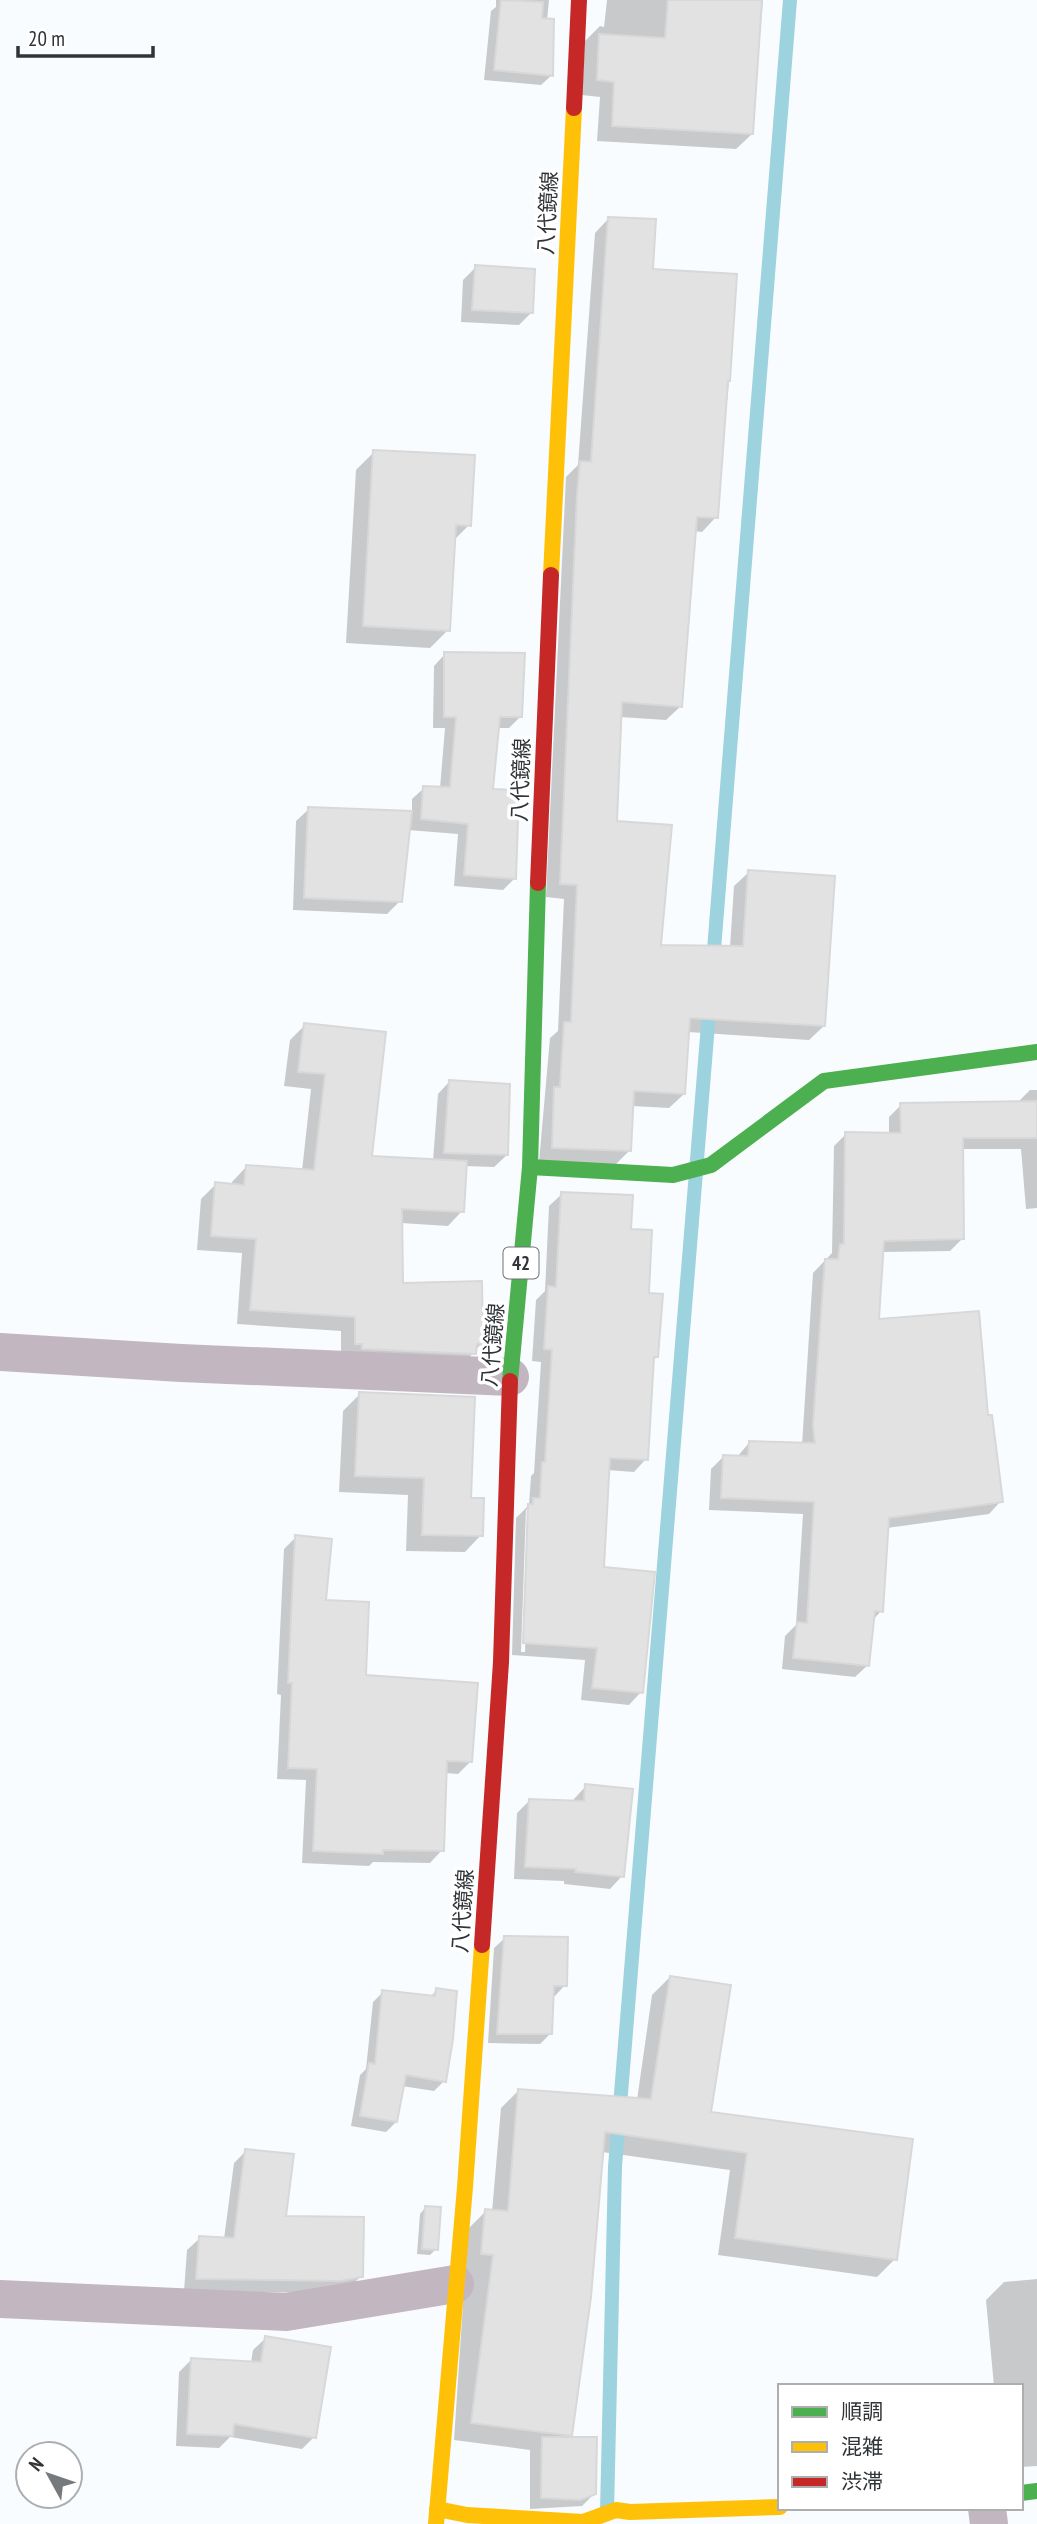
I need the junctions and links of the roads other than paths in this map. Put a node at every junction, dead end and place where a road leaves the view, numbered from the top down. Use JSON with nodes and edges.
{"nodes":[{"id":1,"x":579,"y":0,"type":"edge"},
{"id":2,"x":1037,"y":1052,"type":"edge"},
{"id":3,"x":530,"y":1167,"type":"junction"},
{"id":4,"x":0,"y":1352,"type":"edge"},
{"id":5,"x":510,"y":1377,"type":"junction"},
{"id":6,"x":455,"y":2284,"type":"junction"},
{"id":7,"x":0,"y":2299,"type":"edge"},
{"id":8,"x":778,"y":2507,"type":"edge"},
{"id":9,"x":436,"y":2516,"type":"edge"},
{"id":10,"x":583,"y":2522,"type":"edge"}],
"edges":[{"from":1,"to":3,"type":"main road","name":"八代鏡線","number":"42"},
{"from":2,"to":3,"type":"main road"},
{"from":3,"to":5,"type":"main road","name":"八代鏡線","number":"42"},
{"from":4,"to":5,"type":"street"},
{"from":5,"to":6,"type":"main road","name":"八代鏡線","number":"42"},
{"from":6,"to":7,"type":"street"},
{"from":6,"to":9,"type":"main road","name":"八代鏡線","number":"42"},
{"from":8,"to":10,"type":"main road"},
{"from":9,"to":10,"type":"main road"}]}
